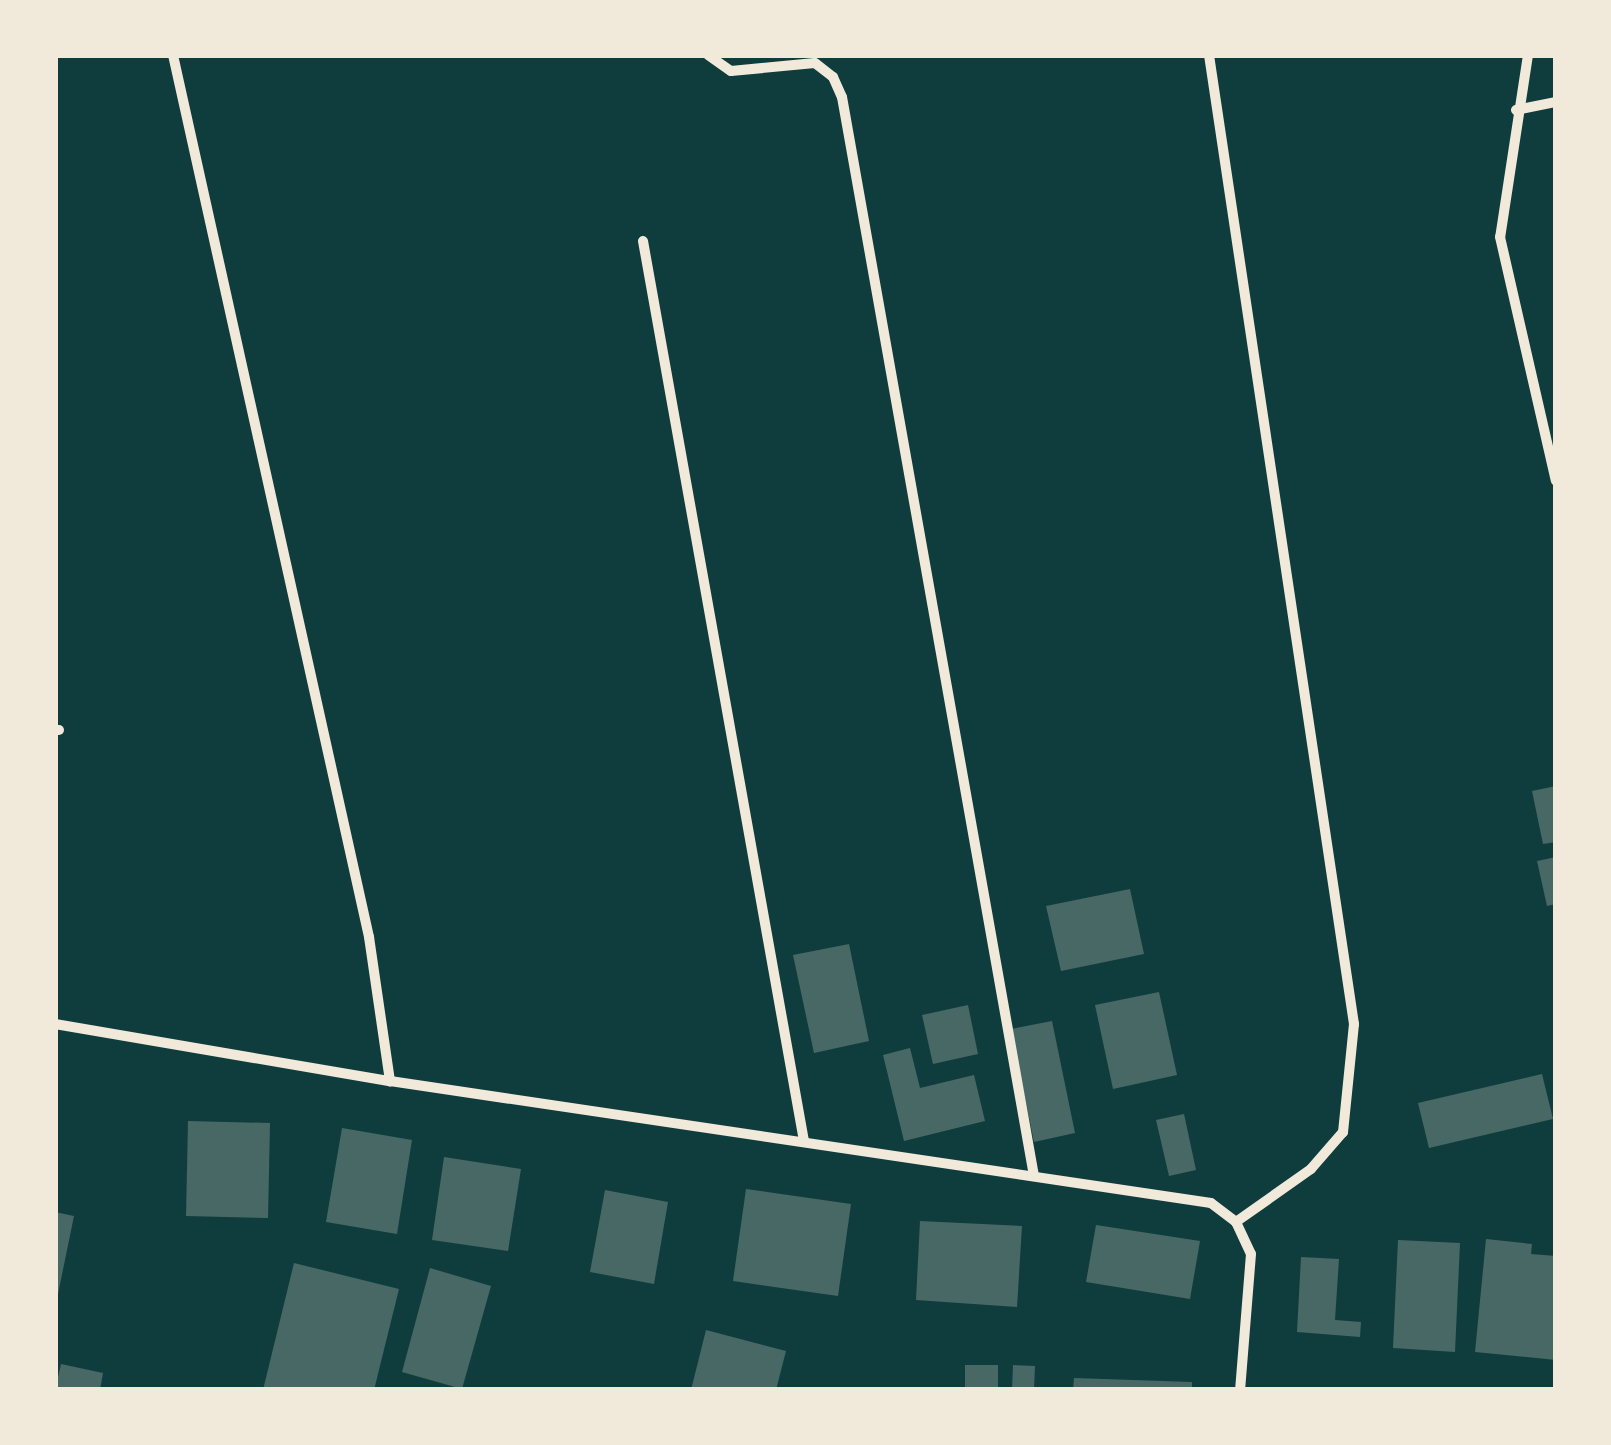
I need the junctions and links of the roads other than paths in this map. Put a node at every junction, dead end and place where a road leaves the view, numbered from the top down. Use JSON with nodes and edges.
{"nodes":[{"id":1,"x":173,"y":55,"type":"edge"},
{"id":2,"x":708,"y":55,"type":"edge"},
{"id":3,"x":1208,"y":55,"type":"edge"},
{"id":4,"x":1528,"y":55,"type":"edge"},
{"id":5,"x":1556,"y":102,"type":"edge"},
{"id":6,"x":1516,"y":110,"type":"junction"},
{"id":7,"x":642,"y":240,"type":"dead end"},
{"id":8,"x":1556,"y":480,"type":"edge"},
{"id":9,"x":55,"y":1024,"type":"edge"},
{"id":10,"x":390,"y":1082,"type":"junction"},
{"id":11,"x":804,"y":1142,"type":"junction"},
{"id":12,"x":1034,"y":1176,"type":"junction"},
{"id":13,"x":1236,"y":1222,"type":"junction"},
{"id":14,"x":1240,"y":1390,"type":"edge"}],
"edges":[{"from":1,"to":10,"type":"street"},
{"from":2,"to":12,"type":"street"},
{"from":3,"to":13,"type":"street"},
{"from":4,"to":6,"type":"street"},
{"from":5,"to":6,"type":"street"},
{"from":6,"to":8,"type":"street"},
{"from":7,"to":11,"type":"street"},
{"from":9,"to":10,"type":"street"},
{"from":10,"to":11,"type":"street"},
{"from":11,"to":12,"type":"street"},
{"from":12,"to":13,"type":"street"},
{"from":13,"to":14,"type":"street"}]}
